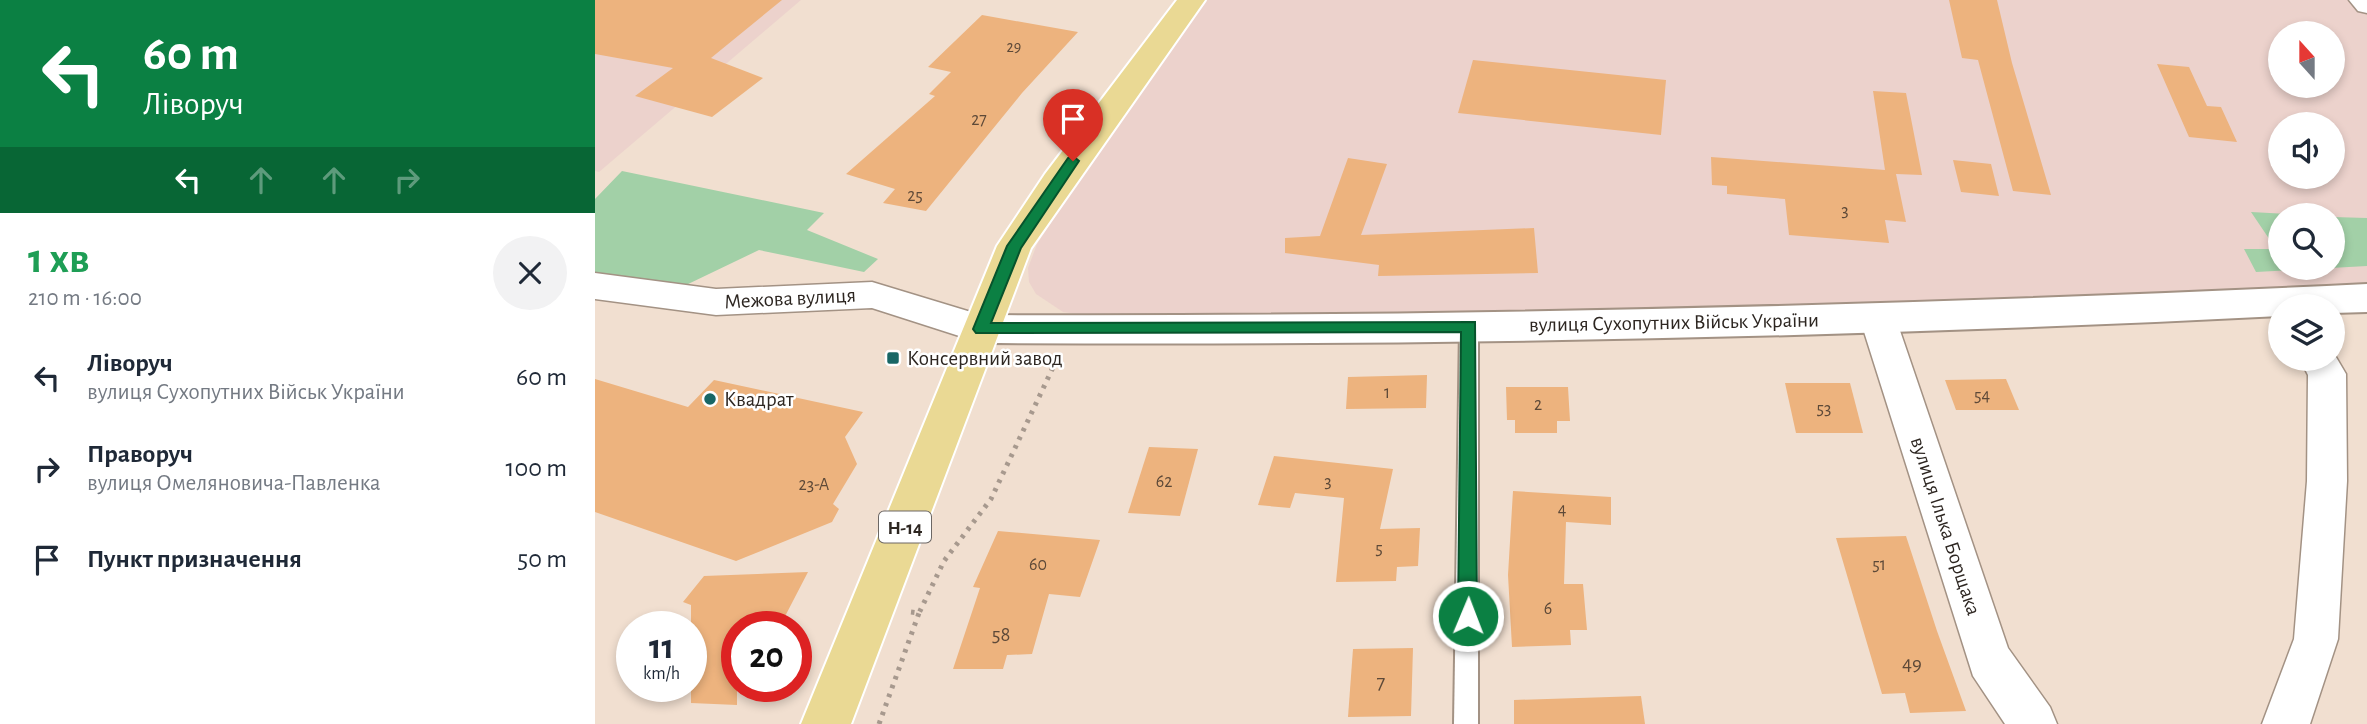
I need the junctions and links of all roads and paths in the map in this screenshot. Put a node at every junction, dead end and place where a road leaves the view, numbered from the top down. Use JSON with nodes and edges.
{"nodes":[{"id":1,"x":1191,"y":0,"type":"edge"},
{"id":2,"x":2362,"y":0,"type":"edge"},
{"id":3,"x":2367,"y":5,"type":"edge"},
{"id":4,"x":595,"y":286,"type":"edge"},
{"id":5,"x":2367,"y":298,"type":"edge"},
{"id":6,"x":2345,"y":300,"type":"edge"},
{"id":7,"x":2268,"y":305,"type":"edge"},
{"id":8,"x":1878,"y":319,"type":"junction"},
{"id":9,"x":1469,"y":326,"type":"junction"},
{"id":10,"x":981,"y":329,"type":"junction"},
{"id":11,"x":1059,"y":359,"type":"dead end"},
{"id":12,"x":2325,"y":371,"type":"edge"},
{"id":13,"x":908,"y":612,"type":"dead end"},
{"id":14,"x":919,"y":613,"type":"junction"},
{"id":15,"x":826,"y":724,"type":"edge"},
{"id":16,"x":879,"y":724,"type":"edge"},
{"id":17,"x":1466,"y":724,"type":"edge"},
{"id":18,"x":2033,"y":724,"type":"edge"},
{"id":19,"x":2286,"y":724,"type":"edge"}],
"edges":[{"from":1,"to":10,"type":"main road","number":"Н-14"},
{"from":2,"to":3,"type":"street"},
{"from":4,"to":10,"type":"street","name":"Межова вулиця"},
{"from":5,"to":6,"type":"street","name":"вулиця Сухопутних Військ України"},
{"from":7,"to":8,"type":"street","name":"вулиця Сухопутних Військ України"},
{"from":8,"to":9,"type":"street","name":"вулиця Сухопутних Військ України"},
{"from":8,"to":18,"type":"street","name":"вулиця Ілька Борщака"},
{"from":9,"to":10,"type":"street","name":"вулиця Сухопутних Військ України"},
{"from":9,"to":17,"type":"lane"},
{"from":10,"to":15,"type":"main road","number":"Н-14"},
{"from":11,"to":14,"type":"path"},
{"from":12,"to":19,"type":"street"},
{"from":13,"to":14,"type":"path"},
{"from":14,"to":16,"type":"path"}]}
